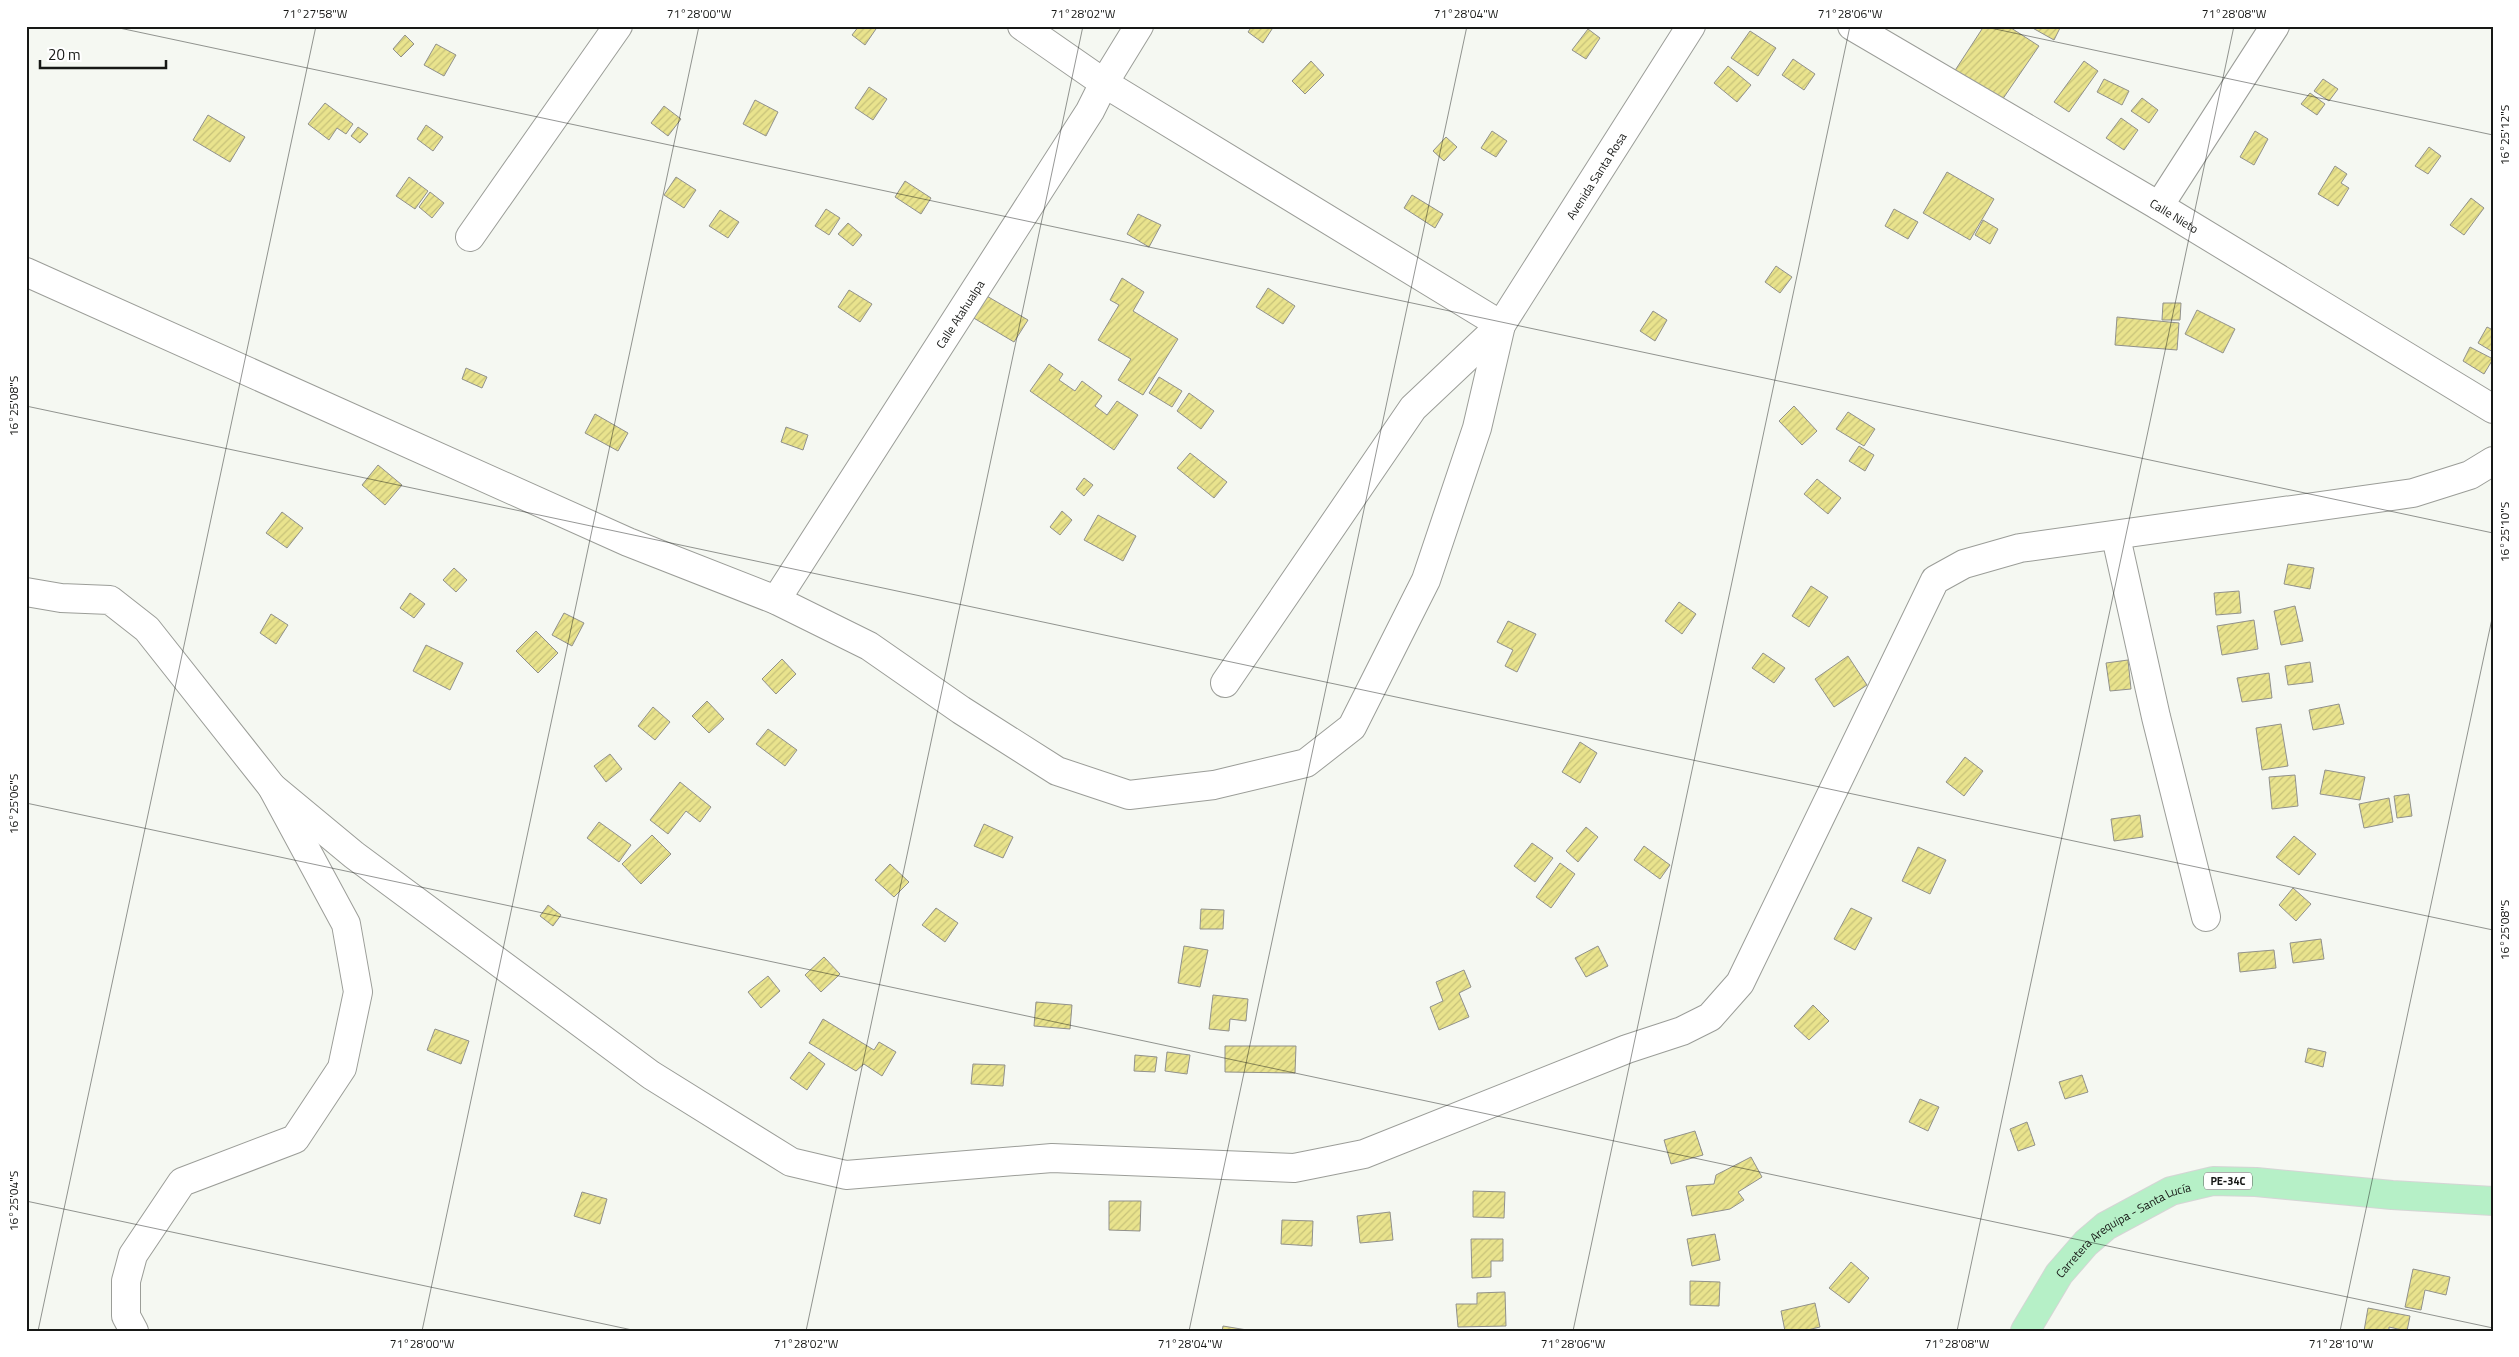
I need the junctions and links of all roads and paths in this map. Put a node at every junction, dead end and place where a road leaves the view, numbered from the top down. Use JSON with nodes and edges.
{"nodes":[{"id":1,"x":618,"y":26,"type":"edge"},
{"id":2,"x":1022,"y":26,"type":"edge"},
{"id":3,"x":1139,"y":26,"type":"edge"},
{"id":4,"x":1691,"y":26,"type":"edge"},
{"id":5,"x":1852,"y":26,"type":"edge"},
{"id":6,"x":2276,"y":26,"type":"edge"},
{"id":7,"x":1104,"y":83,"type":"junction"},
{"id":8,"x":2159,"y":206,"type":"junction"},
{"id":9,"x":470,"y":237,"type":"dead end"},
{"id":10,"x":26,"y":272,"type":"edge"},
{"id":11,"x":1501,"y":325,"type":"junction"},
{"id":12,"x":2493,"y":409,"type":"edge"},
{"id":13,"x":2493,"y":461,"type":"edge"},
{"id":14,"x":2116,"y":537,"type":"junction"},
{"id":15,"x":26,"y":592,"type":"edge"},
{"id":16,"x":776,"y":600,"type":"junction"},
{"id":17,"x":1225,"y":683,"type":"dead end"},
{"id":18,"x":272,"y":787,"type":"junction"},
{"id":19,"x":2206,"y":917,"type":"dead end"},
{"id":20,"x":2493,"y":1202,"type":"edge"},
{"id":21,"x":134,"y":1331,"type":"edge"},
{"id":22,"x":2025,"y":1331,"type":"edge"}],
"edges":[{"from":1,"to":9,"type":"street"},
{"from":2,"to":7,"type":"street"},
{"from":3,"to":7,"type":"street","name":"Calle Atahualpa"},
{"from":4,"to":11,"type":"street","name":"Avenida Santa Rosa"},
{"from":5,"to":8,"type":"street","name":"Calle Nieto"},
{"from":6,"to":8,"type":"street"},
{"from":7,"to":11,"type":"street"},
{"from":7,"to":16,"type":"street","name":"Calle Atahualpa"},
{"from":8,"to":12,"type":"street","name":"Calle Nieto"},
{"from":10,"to":16,"type":"street"},
{"from":11,"to":16,"type":"street"},
{"from":11,"to":17,"type":"street"},
{"from":13,"to":14,"type":"street"},
{"from":14,"to":18,"type":"street"},
{"from":14,"to":19,"type":"street"},
{"from":15,"to":18,"type":"street"},
{"from":18,"to":21,"type":"street"},
{"from":20,"to":22,"type":"main road","name":"Carretera Arequipa - Santa Lucía","number":"PE-34C"}]}
